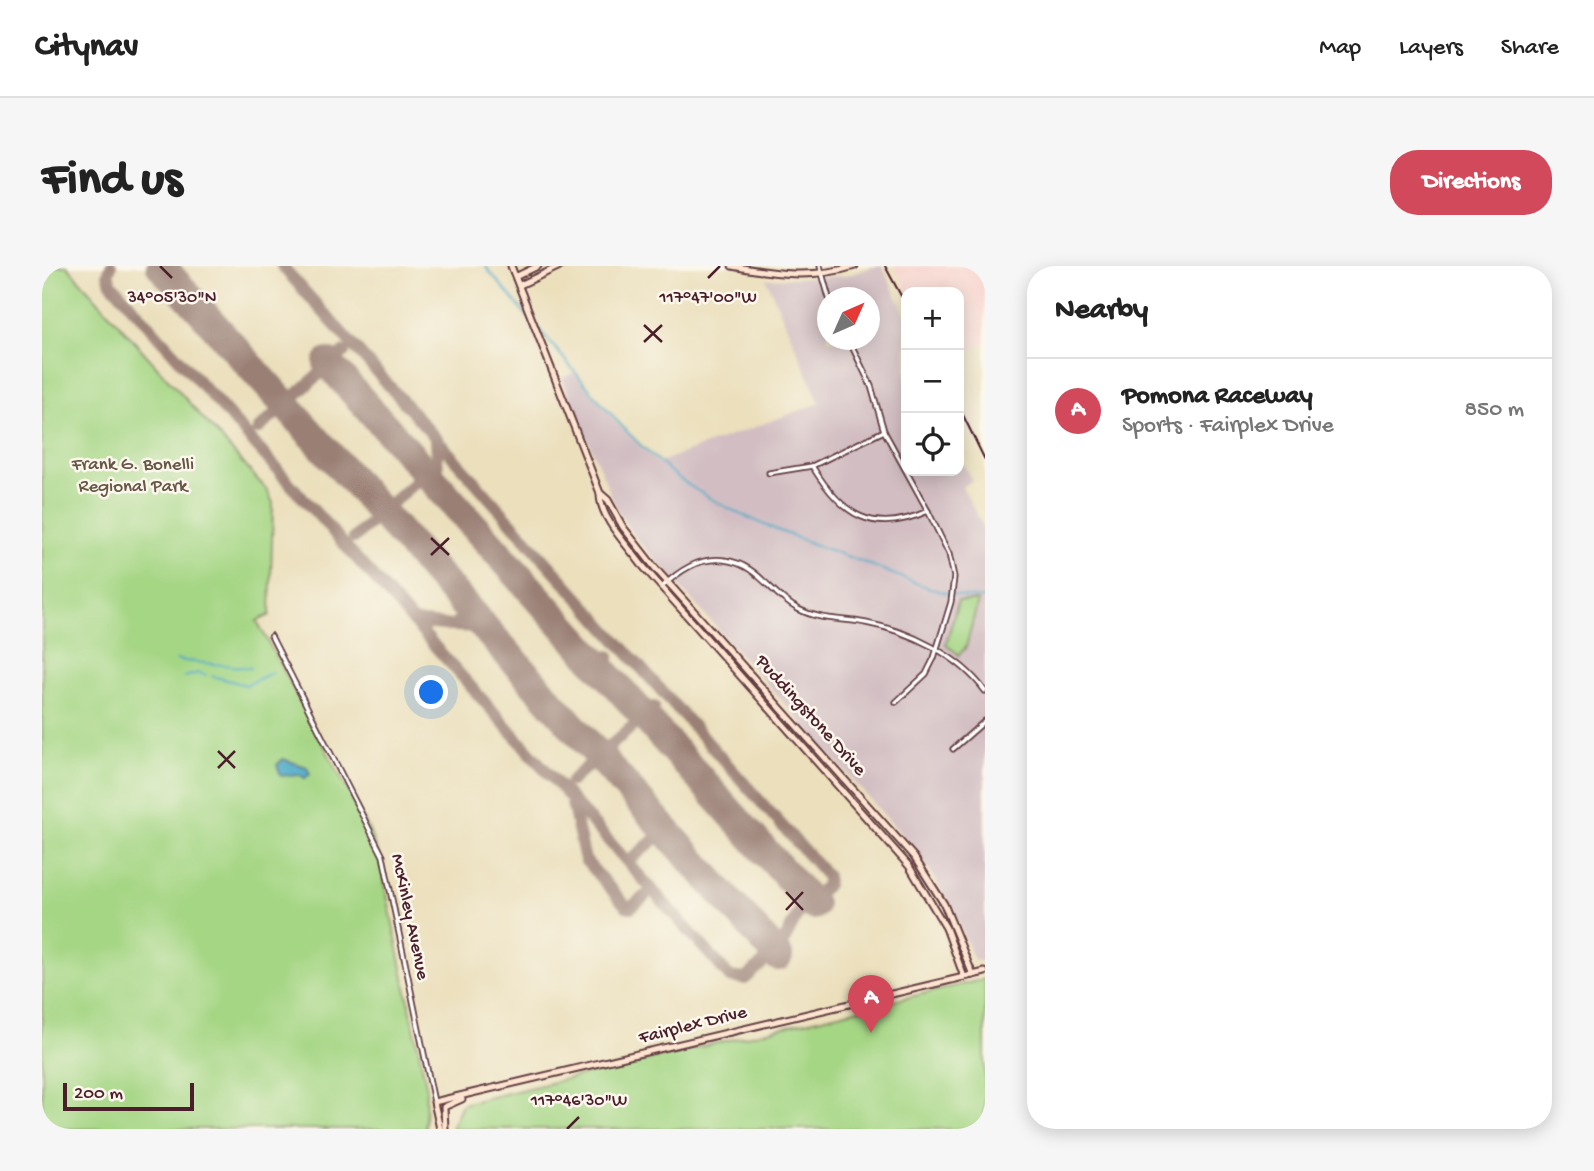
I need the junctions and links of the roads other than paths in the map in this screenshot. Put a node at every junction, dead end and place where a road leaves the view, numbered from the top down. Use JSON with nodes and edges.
{"nodes":[{"id":1,"x":512,"y":266,"type":"edge"},
{"id":2,"x":538,"y":266,"type":"edge"},
{"id":3,"x":560,"y":266,"type":"edge"},
{"id":4,"x":732,"y":266,"type":"edge"},
{"id":5,"x":820,"y":266,"type":"edge"},
{"id":6,"x":855,"y":266,"type":"edge"},
{"id":7,"x":822,"y":274,"type":"junction"},
{"id":8,"x":516,"y":276,"type":"junction"},
{"id":9,"x":520,"y":285,"type":"junction"},
{"id":10,"x":826,"y":287,"type":"edge"},
{"id":11,"x":854,"y":350,"type":"edge"},
{"id":12,"x":884,"y":431,"type":"junction"},
{"id":13,"x":813,"y":466,"type":"junction"},
{"id":14,"x":769,"y":473,"type":"dead end"},
{"id":15,"x":600,"y":493,"type":"junction"},
{"id":16,"x":929,"y":511,"type":"junction"},
{"id":17,"x":668,"y":582,"type":"junction"},
{"id":18,"x":662,"y":587,"type":"junction"},
{"id":19,"x":271,"y":636,"type":"dead end"},
{"id":20,"x":937,"y":650,"type":"junction"},
{"id":21,"x":985,"y":691,"type":"edge"},
{"id":22,"x":896,"y":702,"type":"dead end"},
{"id":23,"x":985,"y":721,"type":"edge"},
{"id":24,"x":953,"y":749,"type":"dead end"},
{"id":25,"x":985,"y":972,"type":"edge"},
{"id":26,"x":973,"y":975,"type":"junction"},
{"id":27,"x":964,"y":977,"type":"junction"},
{"id":28,"x":481,"y":1091,"type":"junction"},
{"id":29,"x":434,"y":1102,"type":"junction"},
{"id":30,"x":443,"y":1129,"type":"edge"}],
"edges":[{"from":1,"to":8,"type":"street","name":"Puddingstone Drive"},
{"from":2,"to":8,"type":"street"},
{"from":3,"to":9,"type":"street"},
{"from":4,"to":7,"type":"street"},
{"from":5,"to":7,"type":"street"},
{"from":6,"to":7,"type":"street"},
{"from":7,"to":10,"type":"street"},
{"from":8,"to":9,"type":"street","name":"Puddingstone Drive"},
{"from":9,"to":15,"type":"street","name":"Puddingstone Drive"},
{"from":11,"to":12,"type":"street"},
{"from":12,"to":13,"type":"street"},
{"from":12,"to":16,"type":"street"},
{"from":13,"to":14,"type":"street"},
{"from":13,"to":16,"type":"street"},
{"from":15,"to":17,"type":"street","name":"Puddingstone Drive"},
{"from":15,"to":18,"type":"street","name":"Puddingstone Drive"},
{"from":16,"to":20,"type":"street"},
{"from":17,"to":18,"type":"street"},
{"from":17,"to":20,"type":"street"},
{"from":17,"to":26,"type":"street","name":"Puddingstone Drive"},
{"from":18,"to":27,"type":"street","name":"Puddingstone Drive"},
{"from":19,"to":29,"type":"street","name":"McKinley Avenue"},
{"from":20,"to":21,"type":"street"},
{"from":20,"to":22,"type":"street"},
{"from":23,"to":24,"type":"street"},
{"from":25,"to":26,"type":"street","name":"Fairplex Drive"},
{"from":26,"to":27,"type":"street","name":"Fairplex Drive"},
{"from":27,"to":28,"type":"street","name":"Fairplex Drive"},
{"from":28,"to":29,"type":"street","name":"Fairplex Drive"},
{"from":28,"to":30,"type":"street"},
{"from":29,"to":30,"type":"street"}]}
